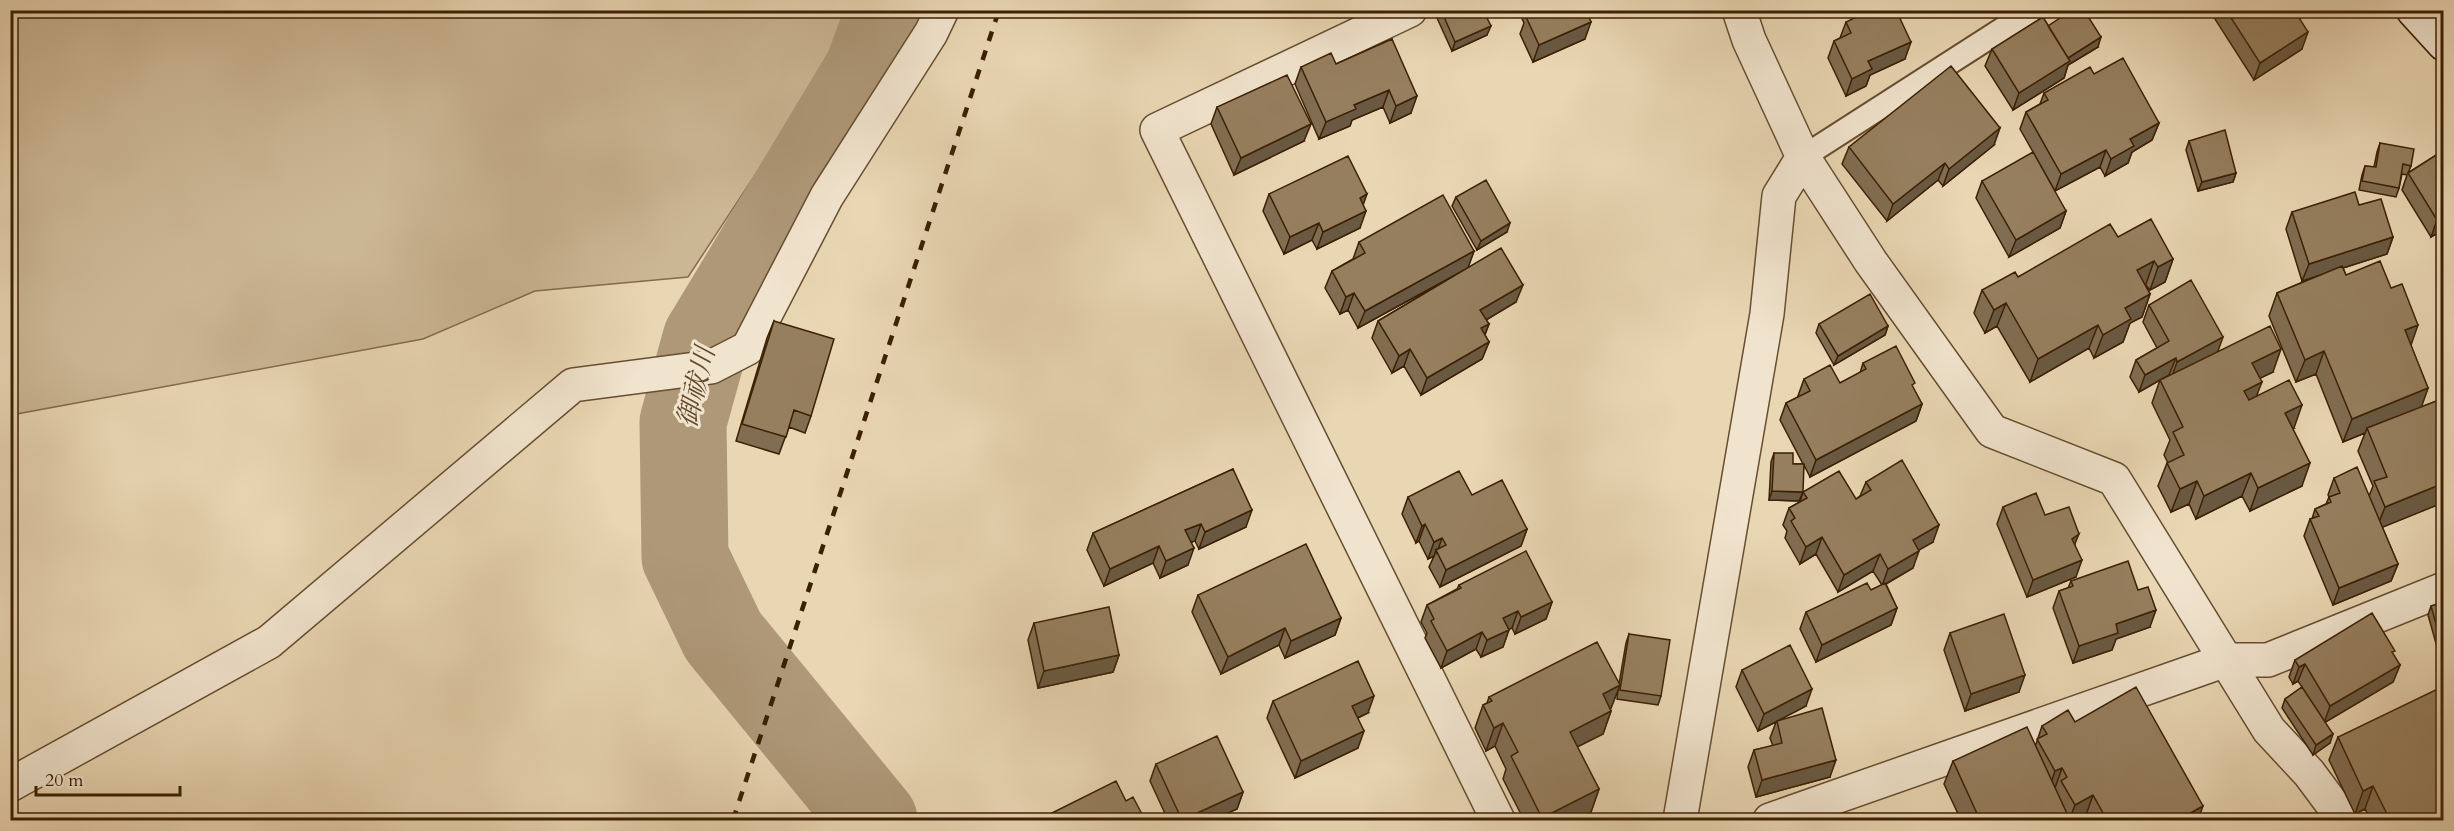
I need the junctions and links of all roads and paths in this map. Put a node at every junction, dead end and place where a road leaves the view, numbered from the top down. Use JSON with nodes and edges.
{"nodes":[{"id":1,"x":942,"y":10,"type":"edge"},
{"id":2,"x":1410,"y":10,"type":"edge"},
{"id":3,"x":1739,"y":10,"type":"edge"},
{"id":4,"x":2032,"y":10,"type":"edge"},
{"id":5,"x":2413,"y":10,"type":"edge"},
{"id":6,"x":2444,"y":44,"type":"edge"},
{"id":7,"x":1803,"y":157,"type":"junction"},
{"id":8,"x":2444,"y":589,"type":"edge"},
{"id":9,"x":2226,"y":660,"type":"junction"},
{"id":10,"x":10,"y":785,"type":"edge"},
{"id":11,"x":1498,"y":820,"type":"edge"},
{"id":12,"x":1680,"y":820,"type":"edge"},
{"id":13,"x":1770,"y":820,"type":"edge"},
{"id":14,"x":2344,"y":820,"type":"edge"}],
"edges":[{"from":1,"to":10,"type":"street"},
{"from":2,"to":11,"type":"street"},
{"from":3,"to":7,"type":"street"},
{"from":4,"to":7,"type":"lane"},
{"from":5,"to":6,"type":"street"},
{"from":7,"to":9,"type":"street"},
{"from":7,"to":12,"type":"street"},
{"from":8,"to":9,"type":"street"},
{"from":9,"to":13,"type":"street"},
{"from":9,"to":14,"type":"street"}]}
